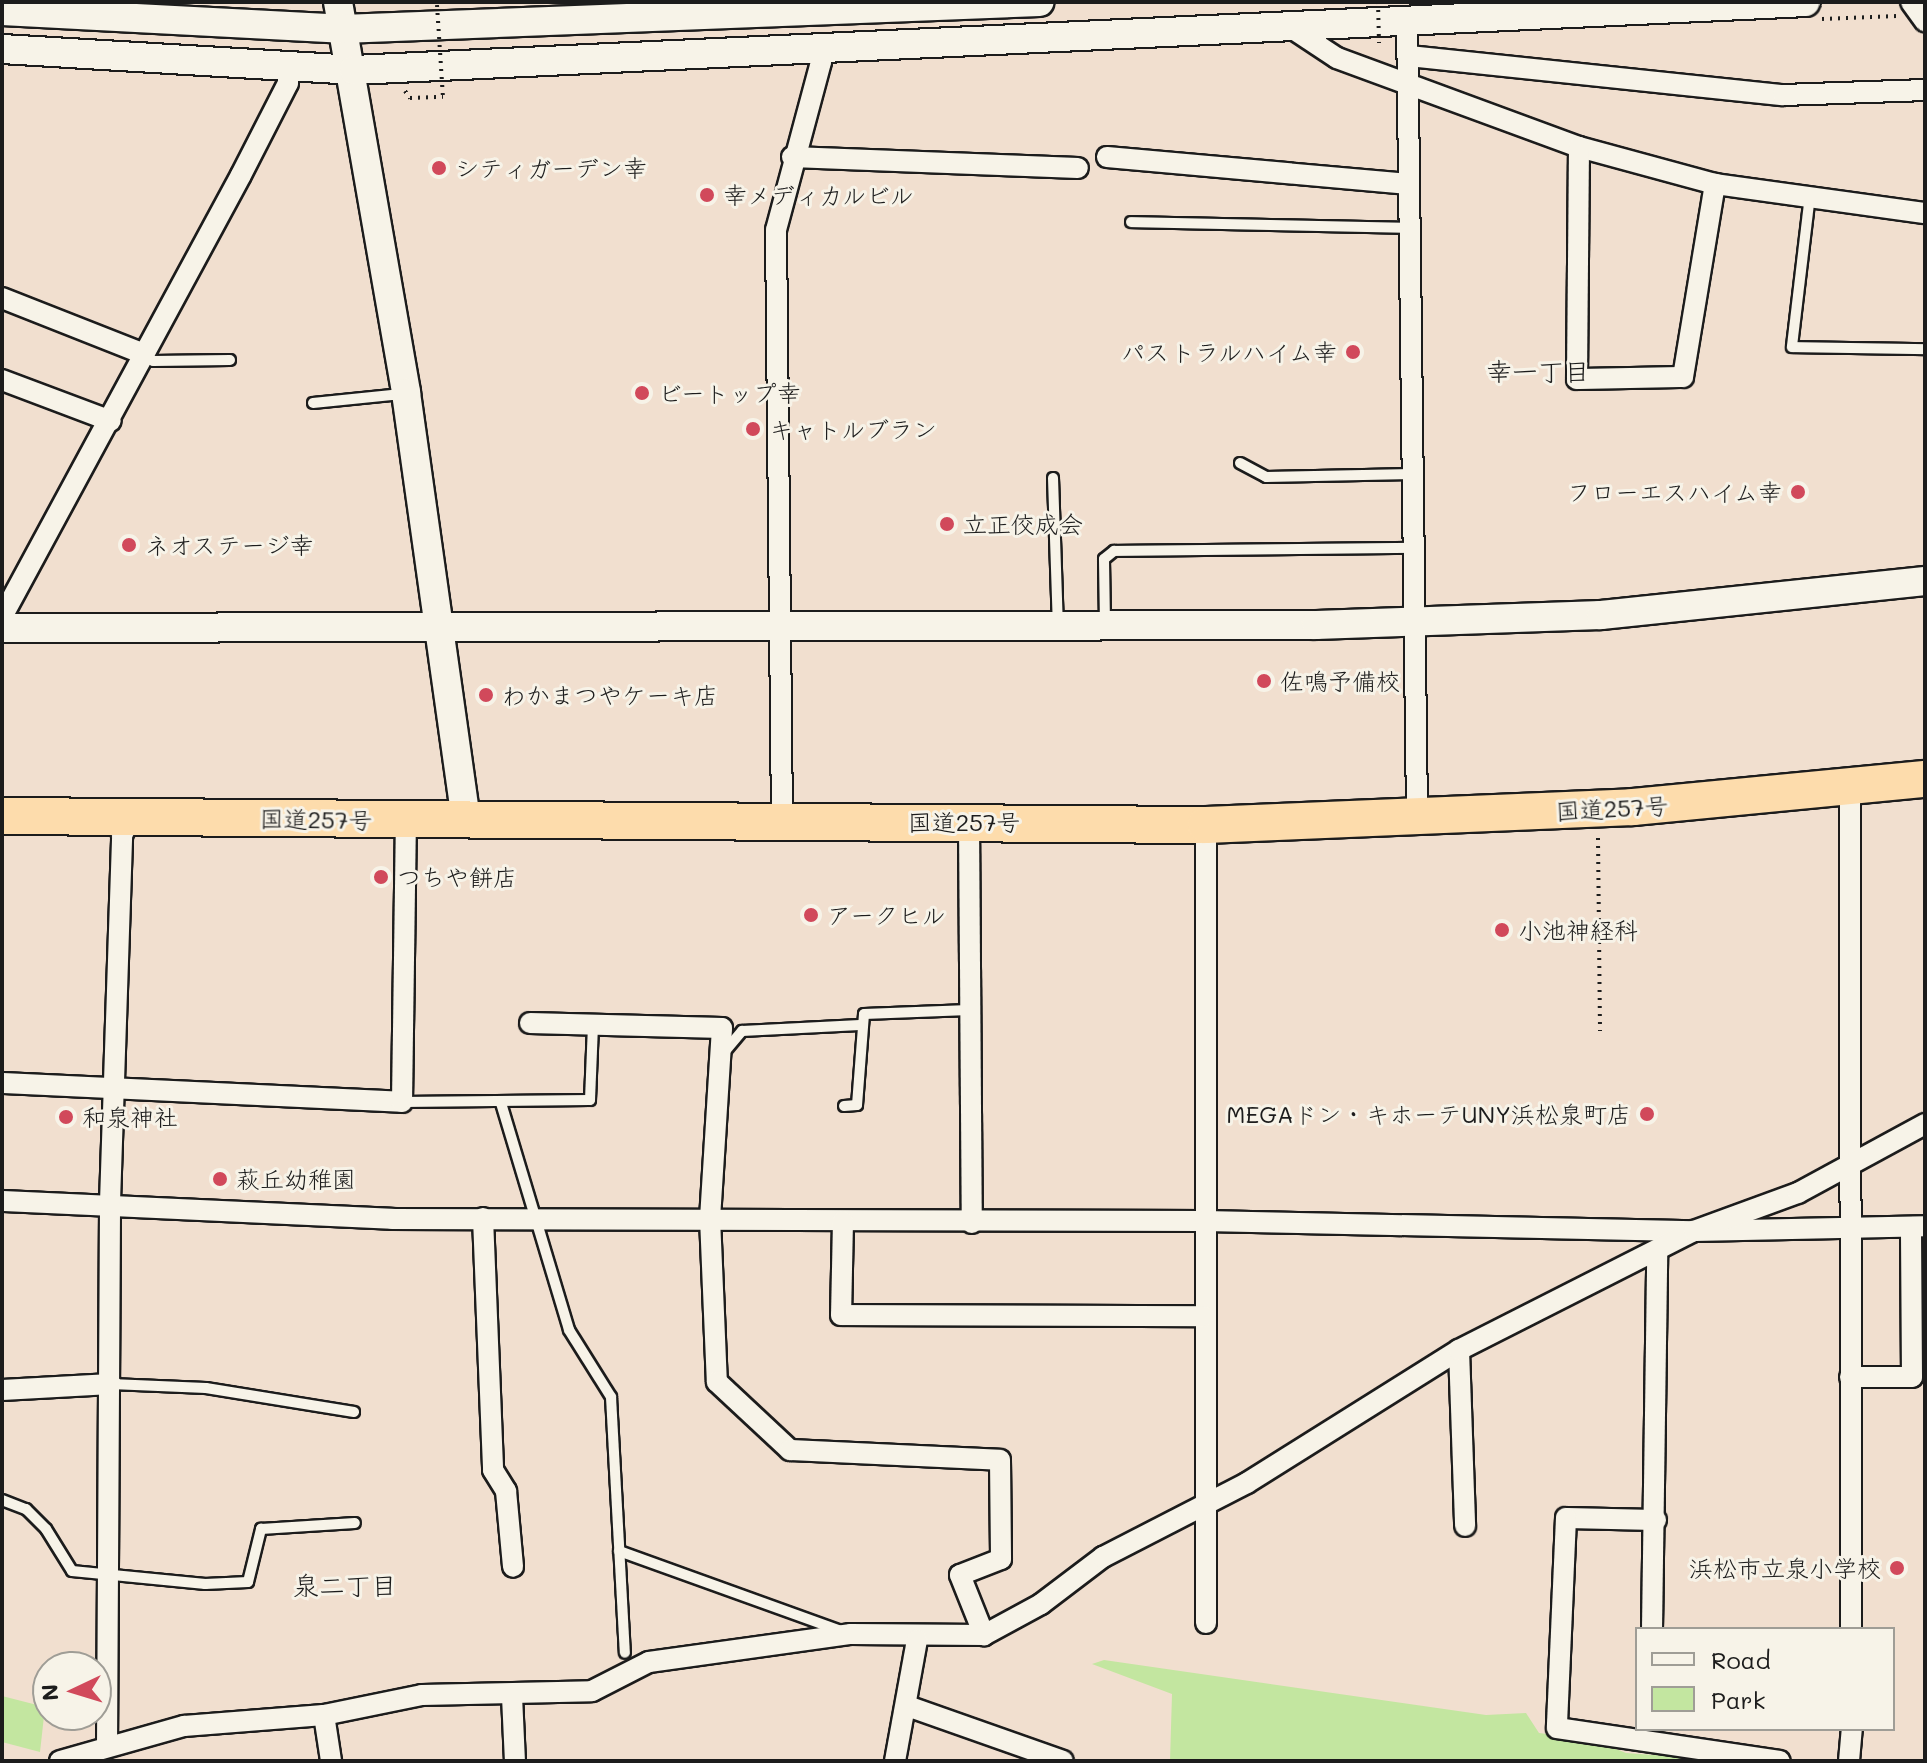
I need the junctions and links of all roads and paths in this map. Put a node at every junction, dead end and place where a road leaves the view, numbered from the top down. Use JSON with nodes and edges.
{"nodes":[{"id":1,"x":1039,"y":2,"type":"edge"},
{"id":2,"x":1378,"y":2,"type":"edge"},
{"id":3,"x":1805,"y":2,"type":"edge"},
{"id":4,"x":1911,"y":2,"type":"edge"},
{"id":5,"x":437,"y":5,"type":"dead end"},
{"id":6,"x":886,"y":5,"type":"edge"},
{"id":7,"x":841,"y":7,"type":"edge"},
{"id":8,"x":103,"y":8,"type":"edge"},
{"id":9,"x":2,"y":11,"type":"edge"},
{"id":10,"x":340,"y":16,"type":"edge"},
{"id":11,"x":1407,"y":18,"type":"junction"},
{"id":12,"x":1925,"y":21,"type":"edge"},
{"id":13,"x":1283,"y":23,"type":"junction"},
{"id":14,"x":1379,"y":43,"type":"dead end"},
{"id":15,"x":817,"y":47,"type":"junction"},
{"id":16,"x":2,"y":49,"type":"edge"},
{"id":17,"x":1409,"y":56,"type":"junction"},
{"id":18,"x":288,"y":67,"type":"junction"},
{"id":19,"x":354,"y":70,"type":"junction"},
{"id":20,"x":1409,"y":86,"type":"junction"},
{"id":21,"x":1925,"y":90,"type":"edge"},
{"id":22,"x":410,"y":98,"type":"dead end"},
{"id":23,"x":1579,"y":147,"type":"junction"},
{"id":24,"x":792,"y":157,"type":"junction"},
{"id":25,"x":1107,"y":157,"type":"dead end"},
{"id":26,"x":1078,"y":168,"type":"dead end"},
{"id":27,"x":1409,"y":184,"type":"junction"},
{"id":28,"x":1715,"y":184,"type":"junction"},
{"id":29,"x":1810,"y":195,"type":"junction"},
{"id":30,"x":1925,"y":213,"type":"edge"},
{"id":31,"x":1131,"y":222,"type":"dead end"},
{"id":32,"x":1410,"y":228,"type":"junction"},
{"id":33,"x":2,"y":298,"type":"edge"},
{"id":34,"x":1925,"y":349,"type":"edge"},
{"id":35,"x":144,"y":354,"type":"junction"},
{"id":36,"x":230,"y":360,"type":"dead end"},
{"id":37,"x":2,"y":380,"type":"edge"},
{"id":38,"x":406,"y":393,"type":"junction"},
{"id":39,"x":313,"y":403,"type":"dead end"},
{"id":40,"x":111,"y":421,"type":"junction"},
{"id":41,"x":1240,"y":463,"type":"dead end"},
{"id":42,"x":1412,"y":474,"type":"junction"},
{"id":43,"x":1053,"y":478,"type":"dead end"},
{"id":44,"x":1414,"y":548,"type":"junction"},
{"id":45,"x":1925,"y":581,"type":"edge"},
{"id":46,"x":2,"y":617,"type":"edge"},
{"id":47,"x":1414,"y":622,"type":"junction"},
{"id":48,"x":1105,"y":626,"type":"junction"},
{"id":49,"x":1058,"y":627,"type":"junction"},
{"id":50,"x":2,"y":628,"type":"edge"},
{"id":51,"x":778,"y":629,"type":"junction"},
{"id":52,"x":441,"y":630,"type":"junction"},
{"id":53,"x":1925,"y":779,"type":"edge"},
{"id":54,"x":1850,"y":788,"type":"junction"},
{"id":55,"x":2,"y":816,"type":"edge"},
{"id":56,"x":1417,"y":817,"type":"junction"},
{"id":57,"x":131,"y":818,"type":"junction"},
{"id":58,"x":466,"y":819,"type":"junction"},
{"id":59,"x":406,"y":820,"type":"junction"},
{"id":60,"x":782,"y":822,"type":"junction"},
{"id":61,"x":969,"y":822,"type":"junction"},
{"id":62,"x":1206,"y":825,"type":"junction"},
{"id":63,"x":1599,"y":840,"type":"dead end"},
{"id":64,"x":969,"y":1010,"type":"junction"},
{"id":65,"x":530,"y":1023,"type":"dead end"},
{"id":66,"x":593,"y":1025,"type":"junction"},
{"id":67,"x":860,"y":1025,"type":"junction"},
{"id":68,"x":1600,"y":1031,"type":"dead end"},
{"id":69,"x":720,"y":1058,"type":"junction"},
{"id":70,"x":2,"y":1083,"type":"edge"},
{"id":71,"x":114,"y":1089,"type":"junction"},
{"id":72,"x":402,"y":1102,"type":"junction"},
{"id":73,"x":501,"y":1103,"type":"junction"},
{"id":74,"x":844,"y":1106,"type":"dead end"},
{"id":75,"x":1925,"y":1124,"type":"edge"},
{"id":76,"x":1851,"y":1162,"type":"junction"},
{"id":77,"x":2,"y":1201,"type":"edge"},
{"id":78,"x":110,"y":1202,"type":"junction"},
{"id":79,"x":483,"y":1218,"type":"junction"},
{"id":80,"x":710,"y":1218,"type":"junction"},
{"id":81,"x":535,"y":1219,"type":"junction"},
{"id":82,"x":843,"y":1221,"type":"junction"},
{"id":83,"x":1205,"y":1221,"type":"junction"},
{"id":84,"x":972,"y":1223,"type":"junction"},
{"id":85,"x":1918,"y":1227,"type":"edge"},
{"id":86,"x":1849,"y":1229,"type":"junction"},
{"id":87,"x":1694,"y":1231,"type":"junction"},
{"id":88,"x":1657,"y":1252,"type":"junction"},
{"id":89,"x":1204,"y":1316,"type":"junction"},
{"id":90,"x":1459,"y":1350,"type":"junction"},
{"id":91,"x":1850,"y":1377,"type":"junction"},
{"id":92,"x":111,"y":1384,"type":"junction"},
{"id":93,"x":2,"y":1390,"type":"edge"},
{"id":94,"x":354,"y":1412,"type":"dead end"},
{"id":95,"x":2,"y":1500,"type":"edge"},
{"id":96,"x":1203,"y":1505,"type":"junction"},
{"id":97,"x":1656,"y":1520,"type":"junction"},
{"id":98,"x":355,"y":1523,"type":"dead end"},
{"id":99,"x":1465,"y":1526,"type":"dead end"},
{"id":100,"x":619,"y":1551,"type":"junction"},
{"id":101,"x":513,"y":1567,"type":"dead end"},
{"id":102,"x":113,"y":1575,"type":"junction"},
{"id":103,"x":1206,"y":1623,"type":"dead end"},
{"id":104,"x":1652,"y":1627,"type":"edge"},
{"id":105,"x":1851,"y":1627,"type":"edge"},
{"id":106,"x":851,"y":1634,"type":"junction"},
{"id":107,"x":984,"y":1635,"type":"junction"},
{"id":108,"x":917,"y":1640,"type":"junction"},
{"id":109,"x":625,"y":1653,"type":"dead end"},
{"id":110,"x":512,"y":1696,"type":"junction"},
{"id":111,"x":910,"y":1707,"type":"junction"},
{"id":112,"x":324,"y":1715,"type":"junction"},
{"id":113,"x":1852,"y":1731,"type":"edge"},
{"id":114,"x":1648,"y":1736,"type":"edge"},
{"id":115,"x":107,"y":1747,"type":"junction"},
{"id":116,"x":60,"y":1761,"type":"edge"},
{"id":117,"x":331,"y":1761,"type":"edge"},
{"id":118,"x":515,"y":1761,"type":"edge"},
{"id":119,"x":895,"y":1761,"type":"edge"},
{"id":120,"x":1063,"y":1761,"type":"edge"},
{"id":121,"x":1780,"y":1761,"type":"edge"},
{"id":122,"x":1849,"y":1761,"type":"edge"}],
"edges":[{"from":1,"to":6,"type":"street"},
{"from":2,"to":14,"type":"path","bridge":true},
{"from":3,"to":11,"type":"street"},
{"from":4,"to":12,"type":"street"},
{"from":5,"to":22,"type":"path","bridge":true},
{"from":6,"to":7,"type":"street"},
{"from":7,"to":10,"type":"street"},
{"from":8,"to":9,"type":"street"},
{"from":8,"to":10,"type":"street"},
{"from":10,"to":19,"type":"street"},
{"from":11,"to":13,"type":"street"},
{"from":11,"to":17,"type":"street"},
{"from":13,"to":15,"type":"street"},
{"from":13,"to":20,"type":"street"},
{"from":15,"to":19,"type":"street"},
{"from":15,"to":24,"type":"street"},
{"from":16,"to":18,"type":"street"},
{"from":17,"to":20,"type":"street"},
{"from":17,"to":21,"type":"street"},
{"from":18,"to":19,"type":"street"},
{"from":18,"to":35,"type":"street"},
{"from":19,"to":38,"type":"street"},
{"from":20,"to":23,"type":"street"},
{"from":20,"to":27,"type":"street"},
{"from":23,"to":28,"type":"street"},
{"from":23,"to":28,"type":"street"},
{"from":24,"to":26,"type":"street"},
{"from":24,"to":51,"type":"street"},
{"from":25,"to":27,"type":"street"},
{"from":27,"to":32,"type":"street"},
{"from":28,"to":29,"type":"street"},
{"from":29,"to":30,"type":"street"},
{"from":29,"to":34,"type":"lane"},
{"from":31,"to":32,"type":"lane"},
{"from":32,"to":42,"type":"street"},
{"from":33,"to":35,"type":"street"},
{"from":35,"to":36,"type":"lane"},
{"from":35,"to":40,"type":"street"},
{"from":37,"to":40,"type":"street"},
{"from":38,"to":39,"type":"lane"},
{"from":38,"to":52,"type":"street"},
{"from":40,"to":46,"type":"street"},
{"from":41,"to":42,"type":"lane"},
{"from":42,"to":44,"type":"street"},
{"from":43,"to":49,"type":"lane"},
{"from":44,"to":47,"type":"street"},
{"from":44,"to":48,"type":"lane"},
{"from":45,"to":47,"type":"street"},
{"from":47,"to":48,"type":"street"},
{"from":47,"to":56,"type":"street"},
{"from":48,"to":49,"type":"street"},
{"from":49,"to":51,"type":"street"},
{"from":50,"to":52,"type":"street"},
{"from":51,"to":52,"type":"street"},
{"from":51,"to":60,"type":"street"},
{"from":52,"to":58,"type":"street"},
{"from":53,"to":54,"type":"highway","name":"国道257号"},
{"from":54,"to":56,"type":"highway","name":"国道257号"},
{"from":54,"to":76,"type":"street"},
{"from":55,"to":57,"type":"highway","name":"国道257号"},
{"from":56,"to":62,"type":"highway","name":"国道257号"},
{"from":57,"to":59,"type":"highway","name":"国道257号"},
{"from":57,"to":71,"type":"street"},
{"from":58,"to":59,"type":"highway","name":"国道257号"},
{"from":58,"to":60,"type":"highway","name":"国道257号"},
{"from":59,"to":72,"type":"street"},
{"from":60,"to":61,"type":"highway","name":"国道257号"},
{"from":61,"to":62,"type":"highway","name":"国道257号"},
{"from":61,"to":64,"type":"street"},
{"from":62,"to":83,"type":"street"},
{"from":63,"to":68,"type":"path"},
{"from":64,"to":67,"type":"lane"},
{"from":64,"to":84,"type":"street"},
{"from":65,"to":66,"type":"street"},
{"from":66,"to":69,"type":"street"},
{"from":66,"to":73,"type":"lane"},
{"from":67,"to":69,"type":"lane"},
{"from":67,"to":74,"type":"lane"},
{"from":69,"to":80,"type":"street"},
{"from":70,"to":71,"type":"street"},
{"from":71,"to":72,"type":"street"},
{"from":71,"to":78,"type":"street"},
{"from":72,"to":73,"type":"lane"},
{"from":73,"to":81,"type":"lane"},
{"from":75,"to":76,"type":"street"},
{"from":76,"to":86,"type":"street"},
{"from":76,"to":87,"type":"street"},
{"from":77,"to":78,"type":"street"},
{"from":78,"to":79,"type":"street"},
{"from":78,"to":92,"type":"street"},
{"from":79,"to":81,"type":"street"},
{"from":79,"to":101,"type":"street"},
{"from":80,"to":81,"type":"street"},
{"from":80,"to":82,"type":"street"},
{"from":80,"to":107,"type":"street"},
{"from":81,"to":100,"type":"lane"},
{"from":82,"to":84,"type":"street"},
{"from":82,"to":89,"type":"street"},
{"from":83,"to":84,"type":"street"},
{"from":83,"to":87,"type":"street"},
{"from":83,"to":89,"type":"street"},
{"from":85,"to":86,"type":"street"},
{"from":85,"to":91,"type":"street"},
{"from":86,"to":87,"type":"street"},
{"from":86,"to":91,"type":"street"},
{"from":87,"to":88,"type":"street"},
{"from":88,"to":90,"type":"street"},
{"from":88,"to":97,"type":"street"},
{"from":89,"to":96,"type":"street"},
{"from":90,"to":96,"type":"street"},
{"from":90,"to":99,"type":"street"},
{"from":91,"to":105,"type":"street"},
{"from":92,"to":93,"type":"street"},
{"from":92,"to":94,"type":"lane"},
{"from":92,"to":102,"type":"street"},
{"from":95,"to":102,"type":"lane"},
{"from":96,"to":103,"type":"street"},
{"from":96,"to":107,"type":"street"},
{"from":97,"to":104,"type":"street"},
{"from":97,"to":114,"type":"street"},
{"from":98,"to":102,"type":"lane"},
{"from":100,"to":106,"type":"lane"},
{"from":100,"to":109,"type":"lane"},
{"from":102,"to":115,"type":"street"},
{"from":106,"to":108,"type":"street"},
{"from":106,"to":110,"type":"street"},
{"from":107,"to":108,"type":"street"},
{"from":108,"to":111,"type":"street"},
{"from":110,"to":112,"type":"street"},
{"from":110,"to":118,"type":"street"},
{"from":111,"to":119,"type":"street"},
{"from":111,"to":120,"type":"street"},
{"from":112,"to":115,"type":"street"},
{"from":112,"to":117,"type":"street"},
{"from":113,"to":122,"type":"street"},
{"from":114,"to":121,"type":"street"},
{"from":115,"to":116,"type":"street"}]}
